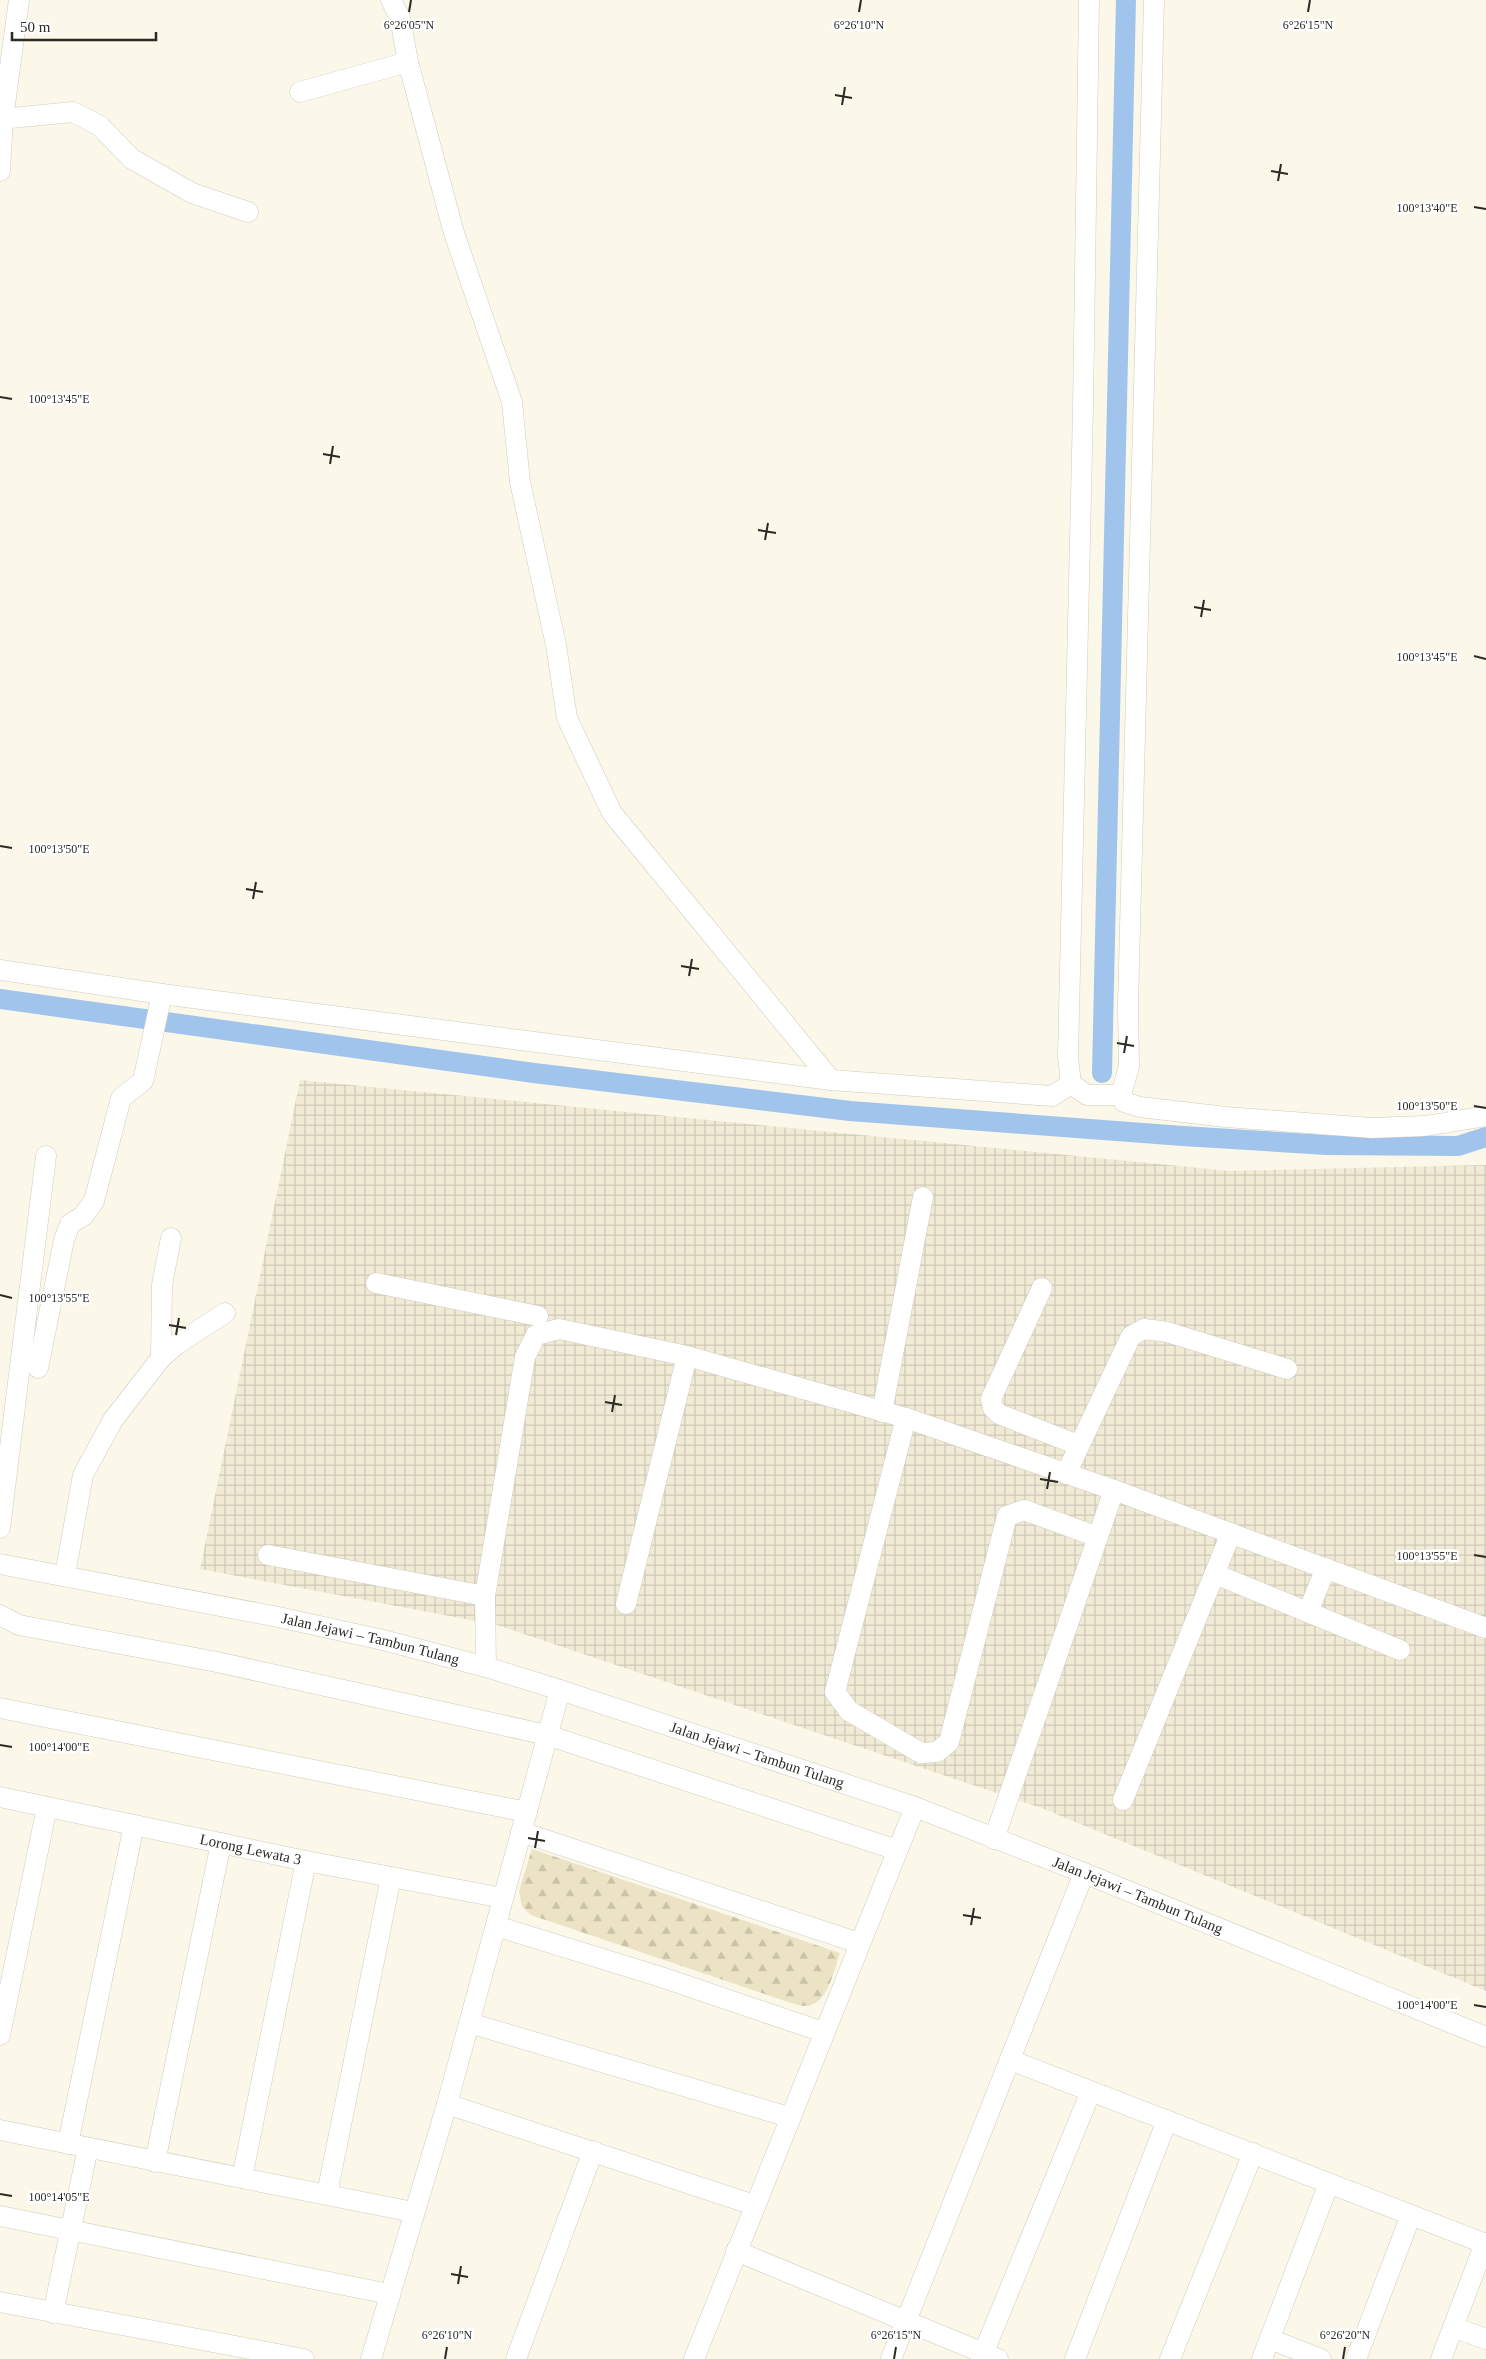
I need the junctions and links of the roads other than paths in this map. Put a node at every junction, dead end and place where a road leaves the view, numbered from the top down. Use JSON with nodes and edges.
{"nodes":[{"id":1,"x":19,"y":0,"type":"edge"},
{"id":2,"x":391,"y":0,"type":"edge"},
{"id":3,"x":1089,"y":0,"type":"edge"},
{"id":4,"x":1154,"y":0,"type":"edge"},
{"id":5,"x":408,"y":62,"type":"junction"},
{"id":6,"x":300,"y":92,"type":"dead end"},
{"id":7,"x":1,"y":119,"type":"edge"},
{"id":8,"x":0,"y":171,"type":"edge"},
{"id":9,"x":248,"y":212,"type":"dead end"},
{"id":10,"x":0,"y":970,"type":"edge"},
{"id":11,"x":161,"y":1001,"type":"junction"},
{"id":12,"x":831,"y":1080,"type":"junction"},
{"id":13,"x":1071,"y":1084,"type":"junction"},
{"id":14,"x":1121,"y":1095,"type":"junction"},
{"id":15,"x":1486,"y":1116,"type":"edge"},
{"id":16,"x":46,"y":1156,"type":"dead end"},
{"id":17,"x":923,"y":1197,"type":"dead end"},
{"id":18,"x":171,"y":1238,"type":"dead end"},
{"id":19,"x":376,"y":1283,"type":"dead end"},
{"id":20,"x":1042,"y":1288,"type":"dead end"},
{"id":21,"x":225,"y":1313,"type":"dead end"},
{"id":22,"x":538,"y":1316,"type":"dead end"},
{"id":23,"x":687,"y":1356,"type":"junction"},
{"id":24,"x":161,"y":1358,"type":"junction"},
{"id":25,"x":38,"y":1368,"type":"dead end"},
{"id":26,"x":1287,"y":1369,"type":"dead end"},
{"id":27,"x":882,"y":1412,"type":"junction"},
{"id":28,"x":906,"y":1418,"type":"junction"},
{"id":29,"x":1078,"y":1445,"type":"junction"},
{"id":30,"x":1066,"y":1474,"type":"junction"},
{"id":31,"x":1114,"y":1490,"type":"junction"},
{"id":32,"x":0,"y":1528,"type":"edge"},
{"id":33,"x":1231,"y":1533,"type":"junction"},
{"id":34,"x":1098,"y":1537,"type":"junction"},
{"id":35,"x":268,"y":1556,"type":"dead end"},
{"id":36,"x":0,"y":1564,"type":"edge"},
{"id":37,"x":1326,"y":1568,"type":"junction"},
{"id":38,"x":1215,"y":1574,"type":"junction"},
{"id":39,"x":65,"y":1575,"type":"junction"},
{"id":40,"x":485,"y":1596,"type":"junction"},
{"id":41,"x":626,"y":1604,"type":"dead end"},
{"id":42,"x":1308,"y":1612,"type":"junction"},
{"id":43,"x":0,"y":1615,"type":"edge"},
{"id":44,"x":1486,"y":1628,"type":"edge"},
{"id":45,"x":1400,"y":1650,"type":"dead end"},
{"id":46,"x":486,"y":1667,"type":"junction"},
{"id":47,"x":560,"y":1690,"type":"junction"},
{"id":48,"x":0,"y":1708,"type":"edge"},
{"id":49,"x":547,"y":1735,"type":"junction"},
{"id":50,"x":0,"y":1797,"type":"edge"},
{"id":51,"x":1123,"y":1800,"type":"dead end"},
{"id":52,"x":48,"y":1807,"type":"junction"},
{"id":53,"x":915,"y":1807,"type":"junction"},
{"id":54,"x":527,"y":1812,"type":"junction"},
{"id":55,"x":134,"y":1825,"type":"junction"},
{"id":56,"x":521,"y":1832,"type":"junction"},
{"id":57,"x":994,"y":1839,"type":"junction"},
{"id":58,"x":221,"y":1843,"type":"junction"},
{"id":59,"x":897,"y":1850,"type":"junction"},
{"id":60,"x":306,"y":1861,"type":"junction"},
{"id":61,"x":1084,"y":1873,"type":"junction"},
{"id":62,"x":391,"y":1877,"type":"junction"},
{"id":63,"x":503,"y":1898,"type":"junction"},
{"id":64,"x":496,"y":1926,"type":"junction"},
{"id":65,"x":859,"y":1943,"type":"junction"},
{"id":66,"x":469,"y":2023,"type":"junction"},
{"id":67,"x":823,"y":2032,"type":"junction"},
{"id":68,"x":0,"y":2034,"type":"edge"},
{"id":69,"x":1486,"y":2037,"type":"edge"},
{"id":70,"x":1010,"y":2060,"type":"junction"},
{"id":71,"x":1091,"y":2091,"type":"junction"},
{"id":72,"x":447,"y":2104,"type":"junction"},
{"id":73,"x":789,"y":2117,"type":"junction"},
{"id":74,"x":1167,"y":2120,"type":"junction"},
{"id":75,"x":0,"y":2130,"type":"edge"},
{"id":76,"x":68,"y":2144,"type":"junction"},
{"id":77,"x":88,"y":2148,"type":"junction"},
{"id":78,"x":593,"y":2151,"type":"junction"},
{"id":79,"x":1253,"y":2153,"type":"junction"},
{"id":80,"x":155,"y":2162,"type":"junction"},
{"id":81,"x":242,"y":2178,"type":"junction"},
{"id":82,"x":1329,"y":2183,"type":"junction"},
{"id":83,"x":327,"y":2194,"type":"junction"},
{"id":84,"x":754,"y":2205,"type":"junction"},
{"id":85,"x":413,"y":2212,"type":"junction"},
{"id":86,"x":1411,"y":2215,"type":"junction"},
{"id":87,"x":0,"y":2216,"type":"edge"},
{"id":88,"x":71,"y":2229,"type":"junction"},
{"id":89,"x":1485,"y":2244,"type":"edge"},
{"id":90,"x":736,"y":2251,"type":"junction"},
{"id":91,"x":389,"y":2294,"type":"junction"},
{"id":92,"x":0,"y":2302,"type":"edge"},
{"id":93,"x":53,"y":2313,"type":"junction"},
{"id":94,"x":906,"y":2322,"type":"junction"},
{"id":95,"x":1453,"y":2327,"type":"junction"},
{"id":96,"x":1270,"y":2339,"type":"junction"},
{"id":97,"x":1486,"y":2339,"type":"edge"},
{"id":98,"x":987,"y":2357,"type":"edge"},
{"id":99,"x":304,"y":2359,"type":"edge"},
{"id":100,"x":371,"y":2359,"type":"edge"},
{"id":101,"x":516,"y":2359,"type":"edge"},
{"id":102,"x":694,"y":2359,"type":"edge"},
{"id":103,"x":891,"y":2359,"type":"edge"},
{"id":104,"x":1075,"y":2359,"type":"edge"},
{"id":105,"x":1170,"y":2359,"type":"edge"},
{"id":106,"x":1262,"y":2359,"type":"edge"},
{"id":107,"x":1321,"y":2359,"type":"edge"},
{"id":108,"x":1356,"y":2359,"type":"edge"},
{"id":109,"x":1441,"y":2359,"type":"edge"}],
"edges":[{"from":1,"to":7,"type":"street"},
{"from":2,"to":5,"type":"street"},
{"from":3,"to":13,"type":"street"},
{"from":4,"to":14,"type":"street"},
{"from":5,"to":6,"type":"street"},
{"from":5,"to":12,"type":"street"},
{"from":7,"to":8,"type":"street"},
{"from":7,"to":9,"type":"street"},
{"from":10,"to":11,"type":"street"},
{"from":11,"to":12,"type":"street"},
{"from":11,"to":25,"type":"street"},
{"from":12,"to":13,"type":"street"},
{"from":13,"to":14,"type":"street"},
{"from":14,"to":15,"type":"street"},
{"from":16,"to":32,"type":"street"},
{"from":17,"to":27,"type":"street"},
{"from":18,"to":24,"type":"street"},
{"from":19,"to":22,"type":"street"},
{"from":20,"to":29,"type":"street"},
{"from":21,"to":24,"type":"street"},
{"from":23,"to":27,"type":"street"},
{"from":23,"to":40,"type":"street"},
{"from":23,"to":41,"type":"street"},
{"from":24,"to":39,"type":"street"},
{"from":26,"to":29,"type":"street"},
{"from":27,"to":28,"type":"street"},
{"from":28,"to":30,"type":"street"},
{"from":28,"to":34,"type":"street"},
{"from":29,"to":30,"type":"street"},
{"from":30,"to":31,"type":"street"},
{"from":31,"to":33,"type":"street"},
{"from":31,"to":34,"type":"street"},
{"from":33,"to":37,"type":"street"},
{"from":33,"to":38,"type":"street"},
{"from":34,"to":57,"type":"street"},
{"from":35,"to":40,"type":"street"},
{"from":36,"to":39,"type":"street","name":"Jalan Jejawi – Tambun Tulang"},
{"from":37,"to":42,"type":"street"},
{"from":37,"to":44,"type":"street"},
{"from":38,"to":42,"type":"street"},
{"from":38,"to":51,"type":"street"},
{"from":39,"to":46,"type":"street","name":"Jalan Jejawi – Tambun Tulang"},
{"from":40,"to":46,"type":"street"},
{"from":42,"to":45,"type":"street"},
{"from":43,"to":49,"type":"street"},
{"from":46,"to":47,"type":"street","name":"Jalan Jejawi – Tambun Tulang"},
{"from":47,"to":49,"type":"street"},
{"from":47,"to":53,"type":"street","name":"Jalan Jejawi – Tambun Tulang"},
{"from":48,"to":54,"type":"street"},
{"from":49,"to":54,"type":"street"},
{"from":49,"to":59,"type":"street"},
{"from":50,"to":52,"type":"street","name":"Lorong Lewata 3"},
{"from":52,"to":55,"type":"street","name":"Lorong Lewata 3"},
{"from":52,"to":68,"type":"street"},
{"from":53,"to":57,"type":"street","name":"Jalan Jejawi – Tambun Tulang"},
{"from":53,"to":59,"type":"street"},
{"from":54,"to":56,"type":"street"},
{"from":55,"to":58,"type":"street","name":"Lorong Lewata 3"},
{"from":55,"to":76,"type":"street"},
{"from":56,"to":63,"type":"street"},
{"from":56,"to":65,"type":"street"},
{"from":57,"to":61,"type":"street","name":"Jalan Jejawi – Tambun Tulang"},
{"from":58,"to":60,"type":"street","name":"Lorong Lewata 3"},
{"from":58,"to":80,"type":"street"},
{"from":59,"to":65,"type":"street"},
{"from":60,"to":62,"type":"street","name":"Lorong Lewata 3"},
{"from":60,"to":81,"type":"street"},
{"from":61,"to":69,"type":"street","name":"Jalan Jejawi – Tambun Tulang"},
{"from":61,"to":70,"type":"street"},
{"from":62,"to":63,"type":"street","name":"Lorong Lewata 3"},
{"from":62,"to":83,"type":"street"},
{"from":63,"to":64,"type":"street"},
{"from":64,"to":66,"type":"street"},
{"from":64,"to":67,"type":"street"},
{"from":65,"to":67,"type":"street"},
{"from":66,"to":72,"type":"street"},
{"from":66,"to":73,"type":"street"},
{"from":67,"to":73,"type":"street"},
{"from":70,"to":71,"type":"street"},
{"from":70,"to":94,"type":"street"},
{"from":71,"to":74,"type":"street"},
{"from":71,"to":98,"type":"street"},
{"from":72,"to":78,"type":"street"},
{"from":72,"to":85,"type":"street"},
{"from":73,"to":84,"type":"street"},
{"from":74,"to":79,"type":"street"},
{"from":74,"to":104,"type":"street"},
{"from":75,"to":76,"type":"street"},
{"from":76,"to":77,"type":"street"},
{"from":77,"to":80,"type":"street"},
{"from":77,"to":88,"type":"street"},
{"from":78,"to":84,"type":"street"},
{"from":78,"to":101,"type":"street"},
{"from":79,"to":82,"type":"street"},
{"from":79,"to":105,"type":"street"},
{"from":80,"to":81,"type":"street"},
{"from":81,"to":83,"type":"street"},
{"from":82,"to":86,"type":"street"},
{"from":82,"to":96,"type":"street"},
{"from":83,"to":85,"type":"street"},
{"from":84,"to":90,"type":"street"},
{"from":85,"to":91,"type":"street"},
{"from":86,"to":89,"type":"street"},
{"from":86,"to":108,"type":"street"},
{"from":87,"to":88,"type":"street"},
{"from":88,"to":91,"type":"street"},
{"from":88,"to":93,"type":"street"},
{"from":89,"to":95,"type":"street"},
{"from":90,"to":94,"type":"street"},
{"from":90,"to":102,"type":"street"},
{"from":91,"to":100,"type":"street"},
{"from":92,"to":93,"type":"street"},
{"from":93,"to":99,"type":"street"},
{"from":94,"to":98,"type":"street"},
{"from":94,"to":103,"type":"street"},
{"from":95,"to":97,"type":"street"},
{"from":95,"to":109,"type":"street"},
{"from":96,"to":106,"type":"street"},
{"from":96,"to":107,"type":"street"}]}
